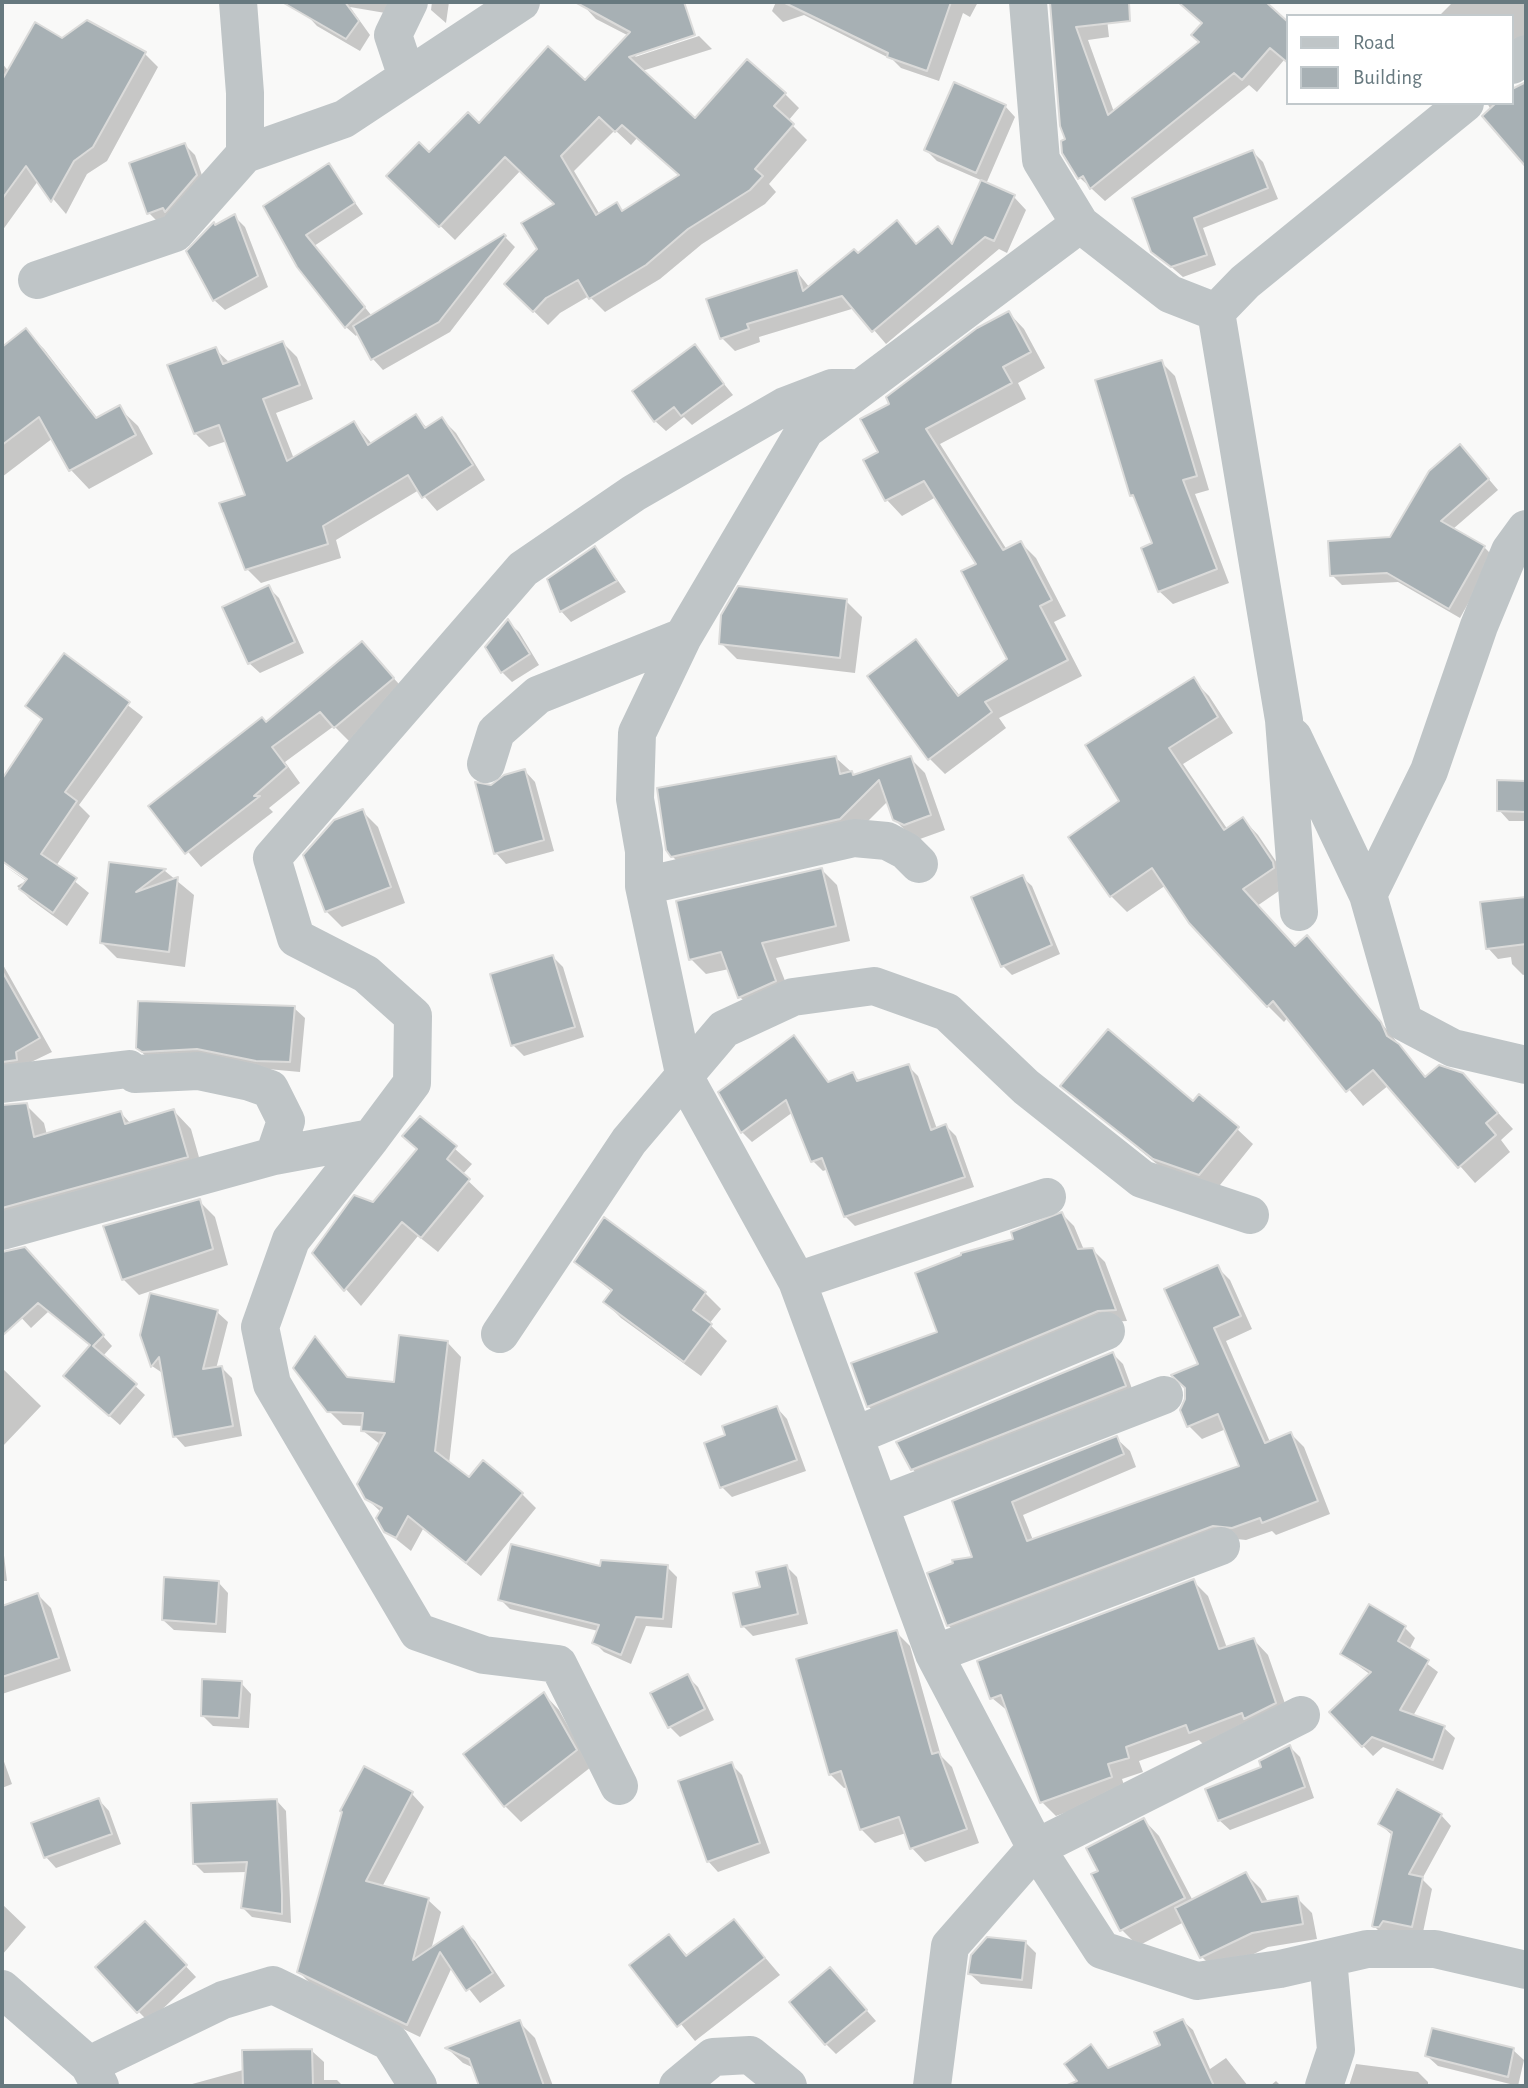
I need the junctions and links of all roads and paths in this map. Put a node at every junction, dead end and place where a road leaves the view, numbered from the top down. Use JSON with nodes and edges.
{"nodes":[{"id":1,"x":237,"y":2,"type":"edge"},
{"id":2,"x":409,"y":2,"type":"edge"},
{"id":3,"x":521,"y":2,"type":"edge"},
{"id":4,"x":1028,"y":2,"type":"edge"},
{"id":5,"x":407,"y":77,"type":"junction"},
{"id":6,"x":1463,"y":105,"type":"edge"},
{"id":7,"x":245,"y":153,"type":"junction"},
{"id":8,"x":1080,"y":224,"type":"junction"},
{"id":9,"x":37,"y":280,"type":"dead end"},
{"id":10,"x":1216,"y":312,"type":"junction"},
{"id":11,"x":861,"y":388,"type":"junction"},
{"id":12,"x":1526,"y":529,"type":"edge"},
{"id":13,"x":682,"y":637,"type":"junction"},
{"id":14,"x":1284,"y":720,"type":"junction"},
{"id":15,"x":486,"y":764,"type":"dead end"},
{"id":16,"x":919,"y":864,"type":"dead end"},
{"id":17,"x":644,"y":887,"type":"junction"},
{"id":18,"x":1368,"y":895,"type":"junction"},
{"id":19,"x":1299,"y":912,"type":"dead end"},
{"id":20,"x":1526,"y":1065,"type":"edge"},
{"id":21,"x":685,"y":1077,"type":"junction"},
{"id":22,"x":2,"y":1084,"type":"edge"},
{"id":23,"x":372,"y":1138,"type":"junction"},
{"id":24,"x":274,"y":1156,"type":"junction"},
{"id":25,"x":1047,"y":1197,"type":"dead end"},
{"id":26,"x":1250,"y":1215,"type":"dead end"},
{"id":27,"x":2,"y":1231,"type":"edge"},
{"id":28,"x":797,"y":1281,"type":"junction"},
{"id":29,"x":1106,"y":1331,"type":"dead end"},
{"id":30,"x":500,"y":1334,"type":"dead end"},
{"id":31,"x":1164,"y":1395,"type":"dead end"},
{"id":32,"x":854,"y":1436,"type":"junction"},
{"id":33,"x":880,"y":1506,"type":"junction"},
{"id":34,"x":1221,"y":1546,"type":"dead end"},
{"id":35,"x":934,"y":1654,"type":"junction"},
{"id":36,"x":1301,"y":1715,"type":"dead end"},
{"id":37,"x":619,"y":1786,"type":"dead end"},
{"id":38,"x":1036,"y":1848,"type":"junction"},
{"id":39,"x":1328,"y":1958,"type":"junction"},
{"id":40,"x":1526,"y":1970,"type":"edge"},
{"id":41,"x":2,"y":1989,"type":"edge"},
{"id":42,"x":95,"y":2075,"type":"edge"},
{"id":43,"x":418,"y":2086,"type":"edge"},
{"id":44,"x":678,"y":2086,"type":"edge"},
{"id":45,"x":788,"y":2086,"type":"edge"},
{"id":46,"x":932,"y":2086,"type":"edge"},
{"id":47,"x":1324,"y":2086,"type":"edge"}],
"edges":[{"from":1,"to":7,"type":"street"},
{"from":2,"to":5,"type":"street"},
{"from":3,"to":5,"type":"street"},
{"from":4,"to":8,"type":"street"},
{"from":5,"to":7,"type":"street"},
{"from":6,"to":10,"type":"street"},
{"from":7,"to":9,"type":"street"},
{"from":8,"to":10,"type":"street"},
{"from":8,"to":11,"type":"street"},
{"from":10,"to":14,"type":"street"},
{"from":11,"to":13,"type":"street"},
{"from":11,"to":23,"type":"street"},
{"from":12,"to":18,"type":"street"},
{"from":13,"to":15,"type":"street"},
{"from":13,"to":17,"type":"street"},
{"from":14,"to":18,"type":"street"},
{"from":14,"to":19,"type":"street"},
{"from":16,"to":17,"type":"street"},
{"from":17,"to":21,"type":"street"},
{"from":18,"to":20,"type":"street"},
{"from":21,"to":26,"type":"street"},
{"from":21,"to":28,"type":"street"},
{"from":21,"to":30,"type":"street"},
{"from":22,"to":24,"type":"street"},
{"from":23,"to":24,"type":"street"},
{"from":23,"to":37,"type":"street"},
{"from":24,"to":27,"type":"street"},
{"from":25,"to":28,"type":"street"},
{"from":28,"to":32,"type":"street"},
{"from":29,"to":32,"type":"street"},
{"from":31,"to":33,"type":"street"},
{"from":32,"to":33,"type":"street"},
{"from":33,"to":35,"type":"street"},
{"from":34,"to":35,"type":"street"},
{"from":35,"to":38,"type":"street"},
{"from":36,"to":38,"type":"street"},
{"from":38,"to":39,"type":"street"},
{"from":38,"to":46,"type":"street"},
{"from":39,"to":40,"type":"street"},
{"from":39,"to":47,"type":"street"},
{"from":41,"to":42,"type":"street"},
{"from":42,"to":43,"type":"street"},
{"from":44,"to":45,"type":"street"}]}
